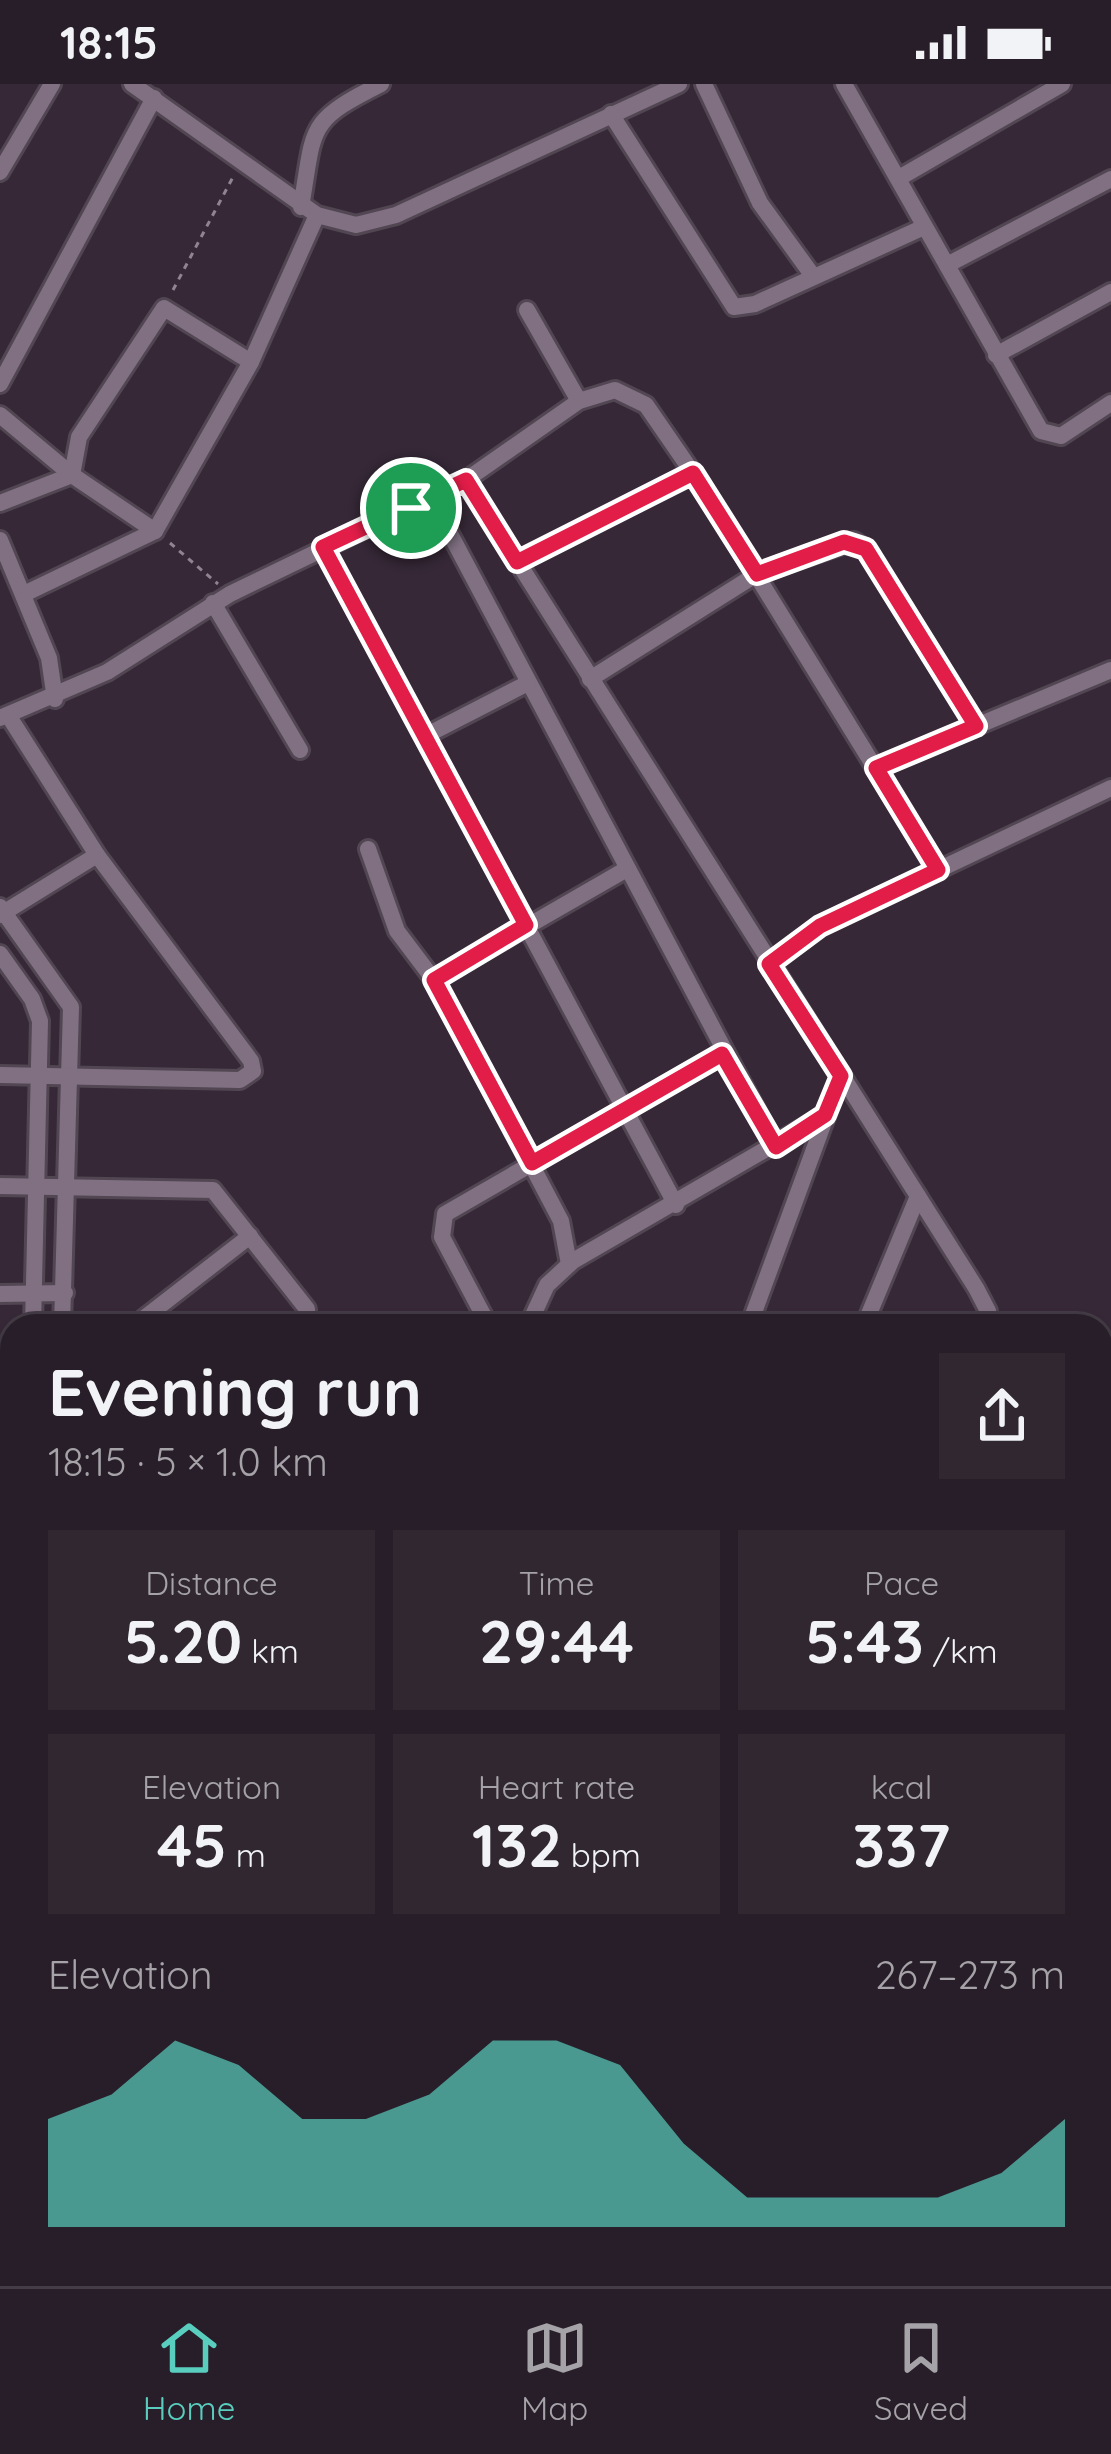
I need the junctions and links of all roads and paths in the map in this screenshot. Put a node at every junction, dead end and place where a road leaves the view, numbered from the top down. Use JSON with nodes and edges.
{"nodes":[{"id":1,"x":52,"y":84,"type":"edge"},
{"id":2,"x":132,"y":84,"type":"edge"},
{"id":3,"x":679,"y":84,"type":"edge"},
{"id":4,"x":704,"y":84,"type":"edge"},
{"id":5,"x":1062,"y":84,"type":"edge"},
{"id":6,"x":848,"y":85,"type":"edge"},
{"id":7,"x":372,"y":88,"type":"edge"},
{"id":8,"x":154,"y":98,"type":"junction"},
{"id":9,"x":611,"y":114,"type":"junction"},
{"id":10,"x":241,"y":161,"type":"junction"},
{"id":11,"x":0,"y":172,"type":"edge"},
{"id":12,"x":899,"y":178,"type":"junction"},
{"id":13,"x":1111,"y":178,"type":"edge"},
{"id":14,"x":309,"y":211,"type":"junction"},
{"id":15,"x":924,"y":227,"type":"junction"},
{"id":16,"x":947,"y":266,"type":"junction"},
{"id":17,"x":813,"y":276,"type":"junction"},
{"id":18,"x":1111,"y":292,"type":"edge"},
{"id":19,"x":164,"y":308,"type":"junction"},
{"id":20,"x":527,"y":310,"type":"dead end"},
{"id":21,"x":996,"y":355,"type":"junction"},
{"id":22,"x":251,"y":362,"type":"junction"},
{"id":23,"x":0,"y":384,"type":"edge"},
{"id":24,"x":579,"y":401,"type":"junction"},
{"id":25,"x":1111,"y":404,"type":"edge"},
{"id":26,"x":0,"y":416,"type":"edge"},
{"id":27,"x":693,"y":473,"type":"junction"},
{"id":28,"x":72,"y":475,"type":"junction"},
{"id":29,"x":466,"y":480,"type":"junction"},
{"id":30,"x":430,"y":498,"type":"junction"},
{"id":31,"x":0,"y":502,"type":"edge"},
{"id":32,"x":155,"y":531,"type":"junction"},
{"id":33,"x":0,"y":540,"type":"edge"},
{"id":34,"x":323,"y":547,"type":"junction"},
{"id":35,"x":517,"y":562,"type":"junction"},
{"id":36,"x":757,"y":574,"type":"junction"},
{"id":37,"x":24,"y":594,"type":"junction"},
{"id":38,"x":222,"y":598,"type":"junction"},
{"id":39,"x":1111,"y":670,"type":"edge"},
{"id":40,"x":590,"y":679,"type":"junction"},
{"id":41,"x":528,"y":683,"type":"junction"},
{"id":42,"x":55,"y":699,"type":"junction"},
{"id":43,"x":4,"y":717,"type":"edge"},
{"id":44,"x":976,"y":726,"type":"junction"},
{"id":45,"x":425,"y":736,"type":"junction"},
{"id":46,"x":301,"y":750,"type":"dead end"},
{"id":47,"x":876,"y":768,"type":"junction"},
{"id":48,"x":1111,"y":788,"type":"edge"},
{"id":49,"x":368,"y":849,"type":"dead end"},
{"id":50,"x":98,"y":855,"type":"junction"},
{"id":51,"x":625,"y":870,"type":"junction"},
{"id":52,"x":938,"y":870,"type":"junction"},
{"id":53,"x":2,"y":912,"type":"edge"},
{"id":54,"x":526,"y":925,"type":"junction"},
{"id":55,"x":0,"y":954,"type":"edge"},
{"id":56,"x":769,"y":964,"type":"junction"},
{"id":57,"x":434,"y":980,"type":"junction"},
{"id":58,"x":722,"y":1054,"type":"junction"},
{"id":59,"x":0,"y":1075,"type":"edge"},
{"id":60,"x":41,"y":1075,"type":"junction"},
{"id":61,"x":841,"y":1076,"type":"junction"},
{"id":62,"x":73,"y":1077,"type":"junction"},
{"id":63,"x":623,"y":1108,"type":"junction"},
{"id":64,"x":825,"y":1115,"type":"junction"},
{"id":65,"x":776,"y":1147,"type":"junction"},
{"id":66,"x":532,"y":1163,"type":"junction"},
{"id":67,"x":0,"y":1186,"type":"edge"},
{"id":68,"x":38,"y":1189,"type":"junction"},
{"id":69,"x":69,"y":1189,"type":"junction"},
{"id":70,"x":917,"y":1196,"type":"junction"},
{"id":71,"x":676,"y":1205,"type":"junction"},
{"id":72,"x":250,"y":1236,"type":"junction"},
{"id":73,"x":569,"y":1264,"type":"junction"},
{"id":74,"x":65,"y":1293,"type":"junction"},
{"id":75,"x":0,"y":1294,"type":"edge"},
{"id":76,"x":33,"y":1294,"type":"junction"},
{"id":77,"x":33,"y":1314,"type":"edge"},
{"id":78,"x":63,"y":1314,"type":"edge"},
{"id":79,"x":149,"y":1314,"type":"edge"},
{"id":80,"x":307,"y":1314,"type":"edge"},
{"id":81,"x":482,"y":1314,"type":"edge"},
{"id":82,"x":534,"y":1314,"type":"edge"},
{"id":83,"x":753,"y":1314,"type":"edge"},
{"id":84,"x":869,"y":1314,"type":"edge"},
{"id":85,"x":986,"y":1314,"type":"edge"}],
"edges":[{"from":1,"to":11,"type":"street"},
{"from":2,"to":8,"type":"street"},
{"from":3,"to":9,"type":"street"},
{"from":4,"to":17,"type":"street"},
{"from":5,"to":12,"type":"street"},
{"from":6,"to":12,"type":"street"},
{"from":7,"to":14,"type":"street"},
{"from":8,"to":10,"type":"street"},
{"from":8,"to":23,"type":"street"},
{"from":9,"to":14,"type":"street"},
{"from":9,"to":17,"type":"street"},
{"from":10,"to":14,"type":"street"},
{"from":10,"to":19,"type":"path"},
{"from":12,"to":15,"type":"street"},
{"from":13,"to":16,"type":"street"},
{"from":14,"to":22,"type":"street"},
{"from":15,"to":16,"type":"street"},
{"from":15,"to":17,"type":"street"},
{"from":16,"to":21,"type":"street"},
{"from":18,"to":21,"type":"street"},
{"from":19,"to":22,"type":"street"},
{"from":19,"to":28,"type":"street"},
{"from":20,"to":24,"type":"street"},
{"from":21,"to":25,"type":"street"},
{"from":22,"to":32,"type":"street"},
{"from":24,"to":27,"type":"street"},
{"from":24,"to":29,"type":"street"},
{"from":26,"to":28,"type":"street"},
{"from":27,"to":35,"type":"street"},
{"from":27,"to":36,"type":"street"},
{"from":28,"to":31,"type":"street"},
{"from":28,"to":32,"type":"street"},
{"from":29,"to":30,"type":"street"},
{"from":29,"to":35,"type":"street"},
{"from":30,"to":34,"type":"street"},
{"from":30,"to":41,"type":"street"},
{"from":32,"to":37,"type":"street"},
{"from":32,"to":38,"type":"path"},
{"from":33,"to":37,"type":"street"},
{"from":34,"to":38,"type":"street"},
{"from":34,"to":45,"type":"street"},
{"from":35,"to":40,"type":"street"},
{"from":36,"to":40,"type":"street"},
{"from":36,"to":44,"type":"street"},
{"from":36,"to":47,"type":"street"},
{"from":37,"to":42,"type":"street"},
{"from":38,"to":42,"type":"street"},
{"from":38,"to":46,"type":"street"},
{"from":39,"to":44,"type":"street"},
{"from":40,"to":56,"type":"street"},
{"from":41,"to":45,"type":"street"},
{"from":41,"to":51,"type":"street"},
{"from":42,"to":43,"type":"street"},
{"from":43,"to":50,"type":"street"},
{"from":44,"to":47,"type":"street"},
{"from":45,"to":54,"type":"street"},
{"from":47,"to":52,"type":"street"},
{"from":48,"to":52,"type":"street"},
{"from":49,"to":57,"type":"street"},
{"from":50,"to":53,"type":"street"},
{"from":50,"to":62,"type":"street"},
{"from":51,"to":54,"type":"street"},
{"from":51,"to":58,"type":"street"},
{"from":52,"to":56,"type":"street"},
{"from":53,"to":62,"type":"street"},
{"from":54,"to":57,"type":"street"},
{"from":54,"to":63,"type":"street"},
{"from":55,"to":60,"type":"street"},
{"from":56,"to":61,"type":"street"},
{"from":57,"to":66,"type":"street"},
{"from":58,"to":63,"type":"street"},
{"from":58,"to":65,"type":"street"},
{"from":59,"to":60,"type":"street"},
{"from":60,"to":62,"type":"street"},
{"from":60,"to":68,"type":"street"},
{"from":61,"to":64,"type":"street"},
{"from":61,"to":70,"type":"street"},
{"from":62,"to":69,"type":"street"},
{"from":63,"to":66,"type":"street"},
{"from":63,"to":71,"type":"street"},
{"from":64,"to":65,"type":"street"},
{"from":64,"to":83,"type":"street"},
{"from":65,"to":71,"type":"street"},
{"from":66,"to":73,"type":"street"},
{"from":66,"to":81,"type":"street"},
{"from":67,"to":68,"type":"street"},
{"from":68,"to":69,"type":"street"},
{"from":68,"to":76,"type":"street"},
{"from":69,"to":72,"type":"street"},
{"from":69,"to":74,"type":"street"},
{"from":70,"to":84,"type":"street"},
{"from":70,"to":85,"type":"street"},
{"from":71,"to":73,"type":"street"},
{"from":72,"to":79,"type":"street"},
{"from":72,"to":80,"type":"street"},
{"from":73,"to":82,"type":"street"},
{"from":74,"to":76,"type":"street"},
{"from":74,"to":78,"type":"street"},
{"from":75,"to":76,"type":"street"},
{"from":76,"to":77,"type":"street"}]}
